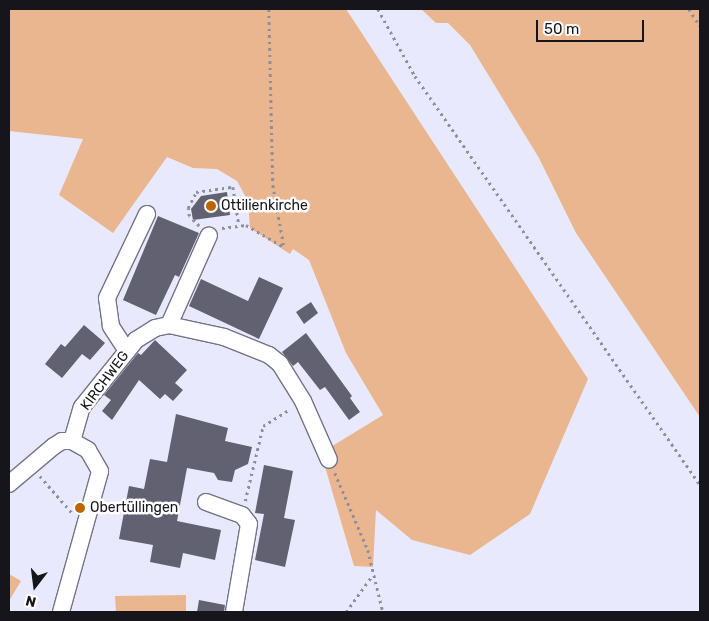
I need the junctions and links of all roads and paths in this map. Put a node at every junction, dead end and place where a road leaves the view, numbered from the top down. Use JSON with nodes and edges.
{"nodes":[{"id":1,"x":268,"y":9,"type":"edge"},
{"id":2,"x":378,"y":9,"type":"edge"},
{"id":3,"x":689,"y":9,"type":"edge"},
{"id":4,"x":700,"y":26,"type":"edge"},
{"id":5,"x":146,"y":214,"type":"dead end"},
{"id":6,"x":239,"y":224,"type":"junction"},
{"id":7,"x":203,"y":230,"type":"junction"},
{"id":8,"x":169,"y":325,"type":"junction"},
{"id":9,"x":127,"y":352,"type":"junction"},
{"id":10,"x":303,"y":401,"type":"junction"},
{"id":11,"x":72,"y":441,"type":"junction"},
{"id":12,"x":329,"y":460,"type":"joint"},
{"id":13,"x":41,"y":478,"type":"dead end"},
{"id":14,"x":9,"y":484,"type":"edge"},
{"id":15,"x":700,"y":484,"type":"edge"},
{"id":16,"x":206,"y":502,"type":"dead end"},
{"id":17,"x":242,"y":515,"type":"junction"},
{"id":18,"x":86,"y":525,"type":"junction"},
{"id":19,"x":372,"y":576,"type":"junction"},
{"id":20,"x":61,"y":612,"type":"edge"},
{"id":21,"x":234,"y":612,"type":"edge"},
{"id":22,"x":346,"y":612,"type":"edge"},
{"id":23,"x":383,"y":612,"type":"edge"}],
"edges":[{"from":1,"to":6,"type":"path"},
{"from":2,"to":15,"type":"path"},
{"from":3,"to":4,"type":"path"},
{"from":5,"to":9,"type":"street"},
{"from":6,"to":7,"type":"path"},
{"from":6,"to":7,"type":"path"},
{"from":7,"to":8,"type":"street"},
{"from":8,"to":9,"type":"street","name":"KIRCHWEG"},
{"from":8,"to":10,"type":"street"},
{"from":9,"to":11,"type":"street","name":"KIRCHWEG"},
{"from":10,"to":12,"type":"street"},
{"from":10,"to":17,"type":"path"},
{"from":11,"to":14,"type":"street"},
{"from":11,"to":18,"type":"street"},
{"from":12,"to":19,"type":"path"},
{"from":13,"to":18,"type":"path"},
{"from":16,"to":17,"type":"street"},
{"from":17,"to":21,"type":"street"},
{"from":18,"to":20,"type":"street"},
{"from":19,"to":22,"type":"path"},
{"from":19,"to":23,"type":"path"}]}
